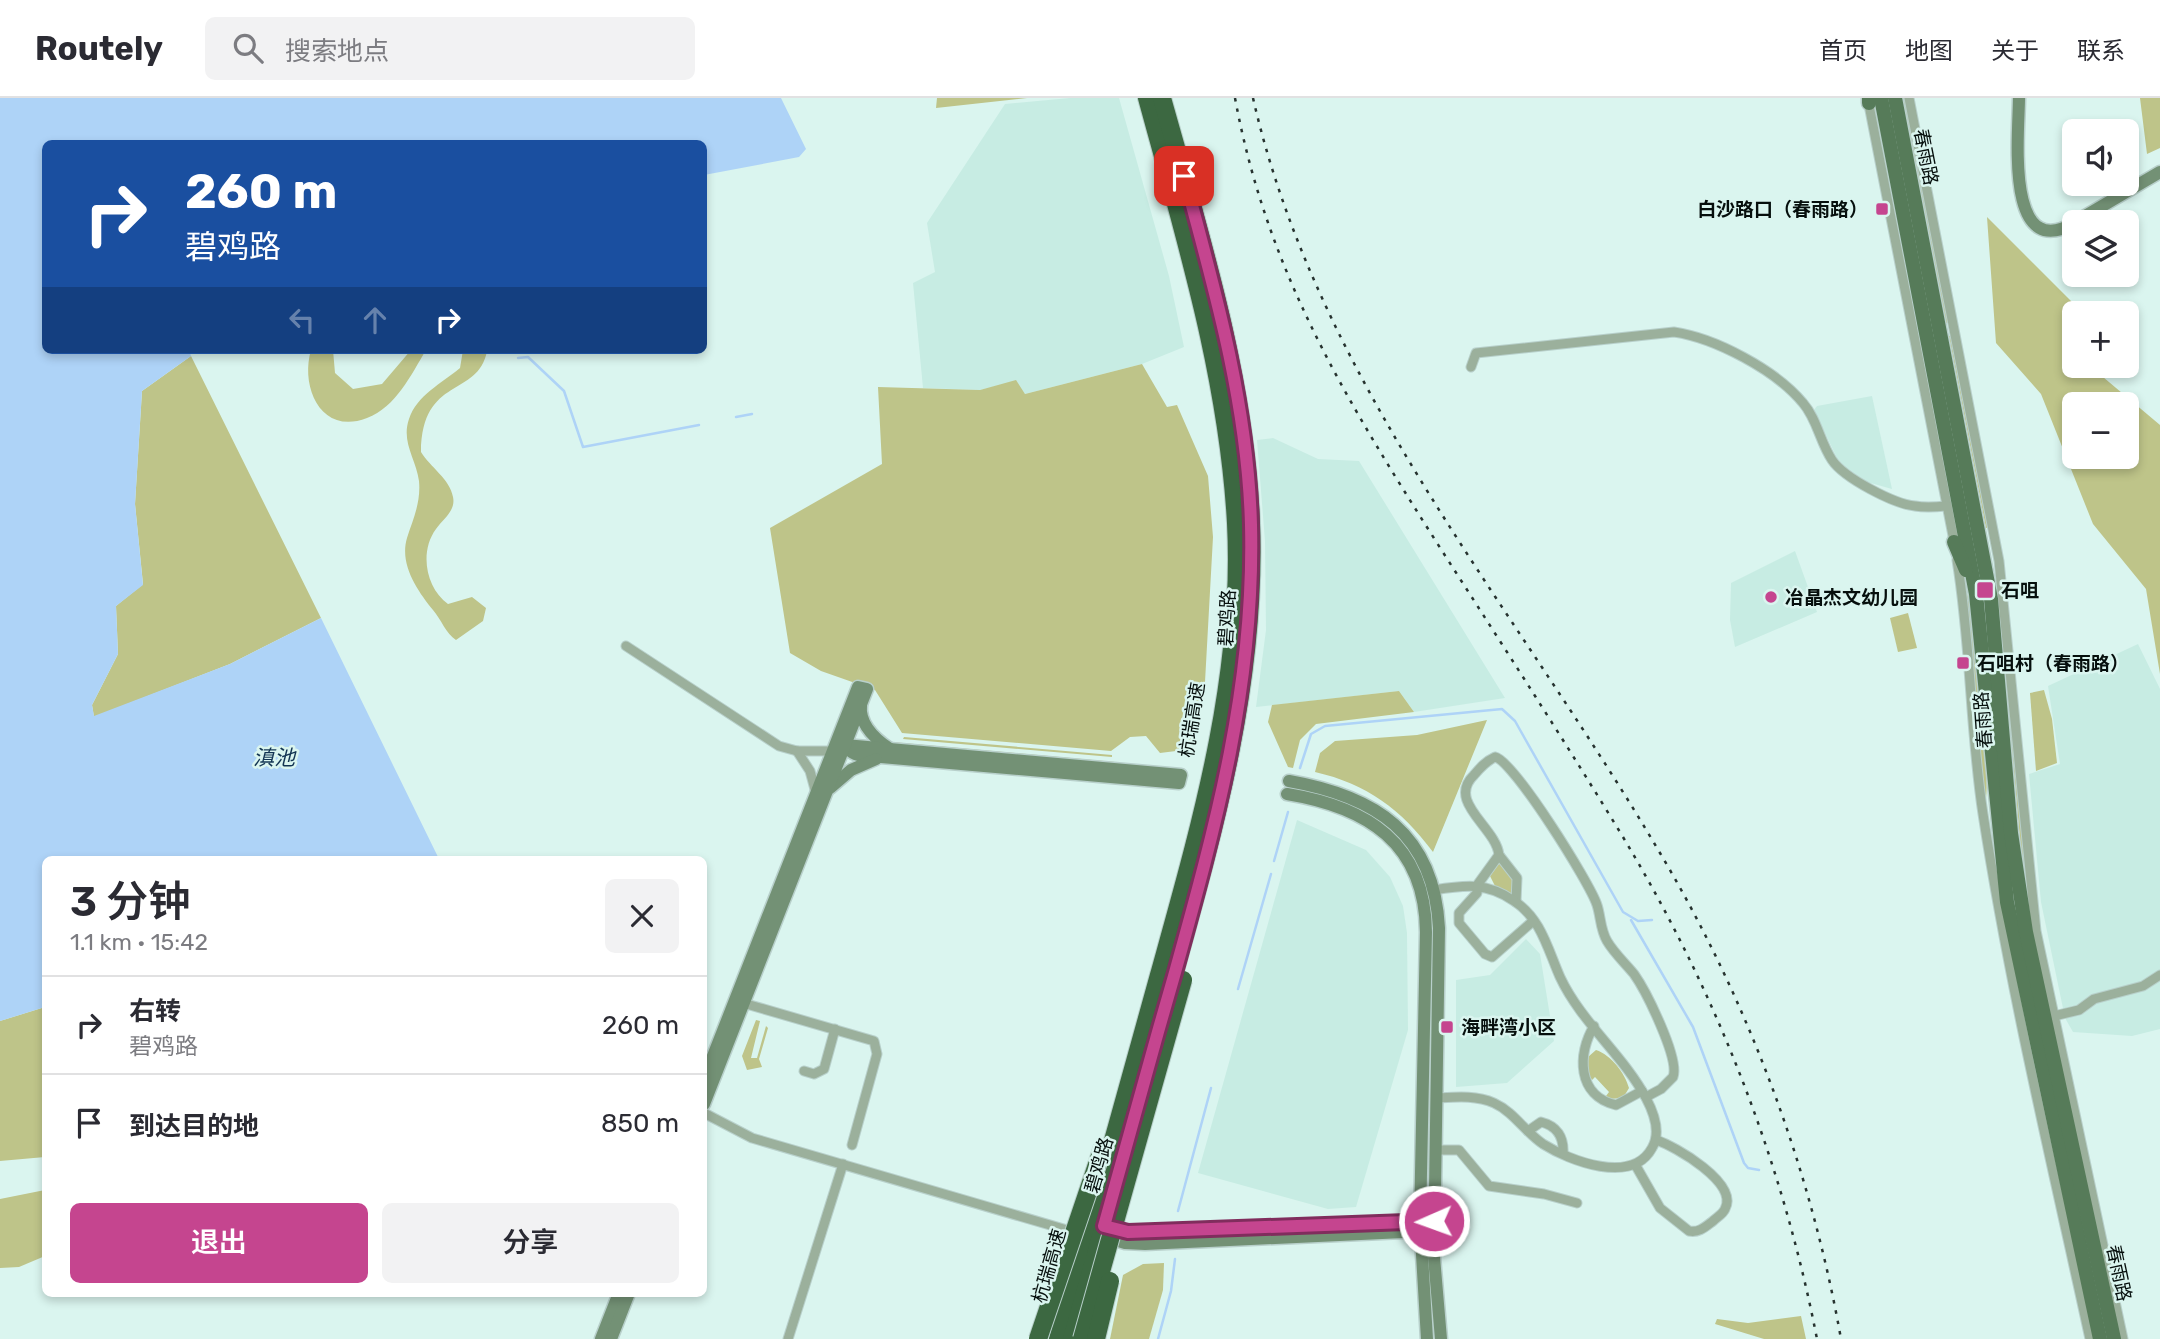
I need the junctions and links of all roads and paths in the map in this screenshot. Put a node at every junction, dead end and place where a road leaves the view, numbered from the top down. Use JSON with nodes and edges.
{"nodes":[{"id":1,"x":1138,"y":98,"type":"edge"},
{"id":2,"x":1147,"y":98,"type":"edge"},
{"id":3,"x":1162,"y":98,"type":"edge"},
{"id":4,"x":1171,"y":98,"type":"edge"},
{"id":5,"x":1895,"y":98,"type":"edge"},
{"id":6,"x":1909,"y":98,"type":"edge"},
{"id":7,"x":2020,"y":98,"type":"edge"},
{"id":8,"x":1871,"y":99,"type":"edge"},
{"id":9,"x":2160,"y":173,"type":"edge"},
{"id":10,"x":2097,"y":210,"type":"edge"},
{"id":11,"x":2062,"y":229,"type":"edge"},
{"id":12,"x":1471,"y":367,"type":"dead end"},
{"id":13,"x":1947,"y":506,"type":"junction"},
{"id":14,"x":1954,"y":542,"type":"junction"},
{"id":15,"x":1976,"y":594,"type":"junction"},
{"id":16,"x":626,"y":646,"type":"dead end"},
{"id":17,"x":861,"y":703,"type":"junction"},
{"id":18,"x":841,"y":731,"type":"junction"},
{"id":19,"x":845,"y":745,"type":"junction"},
{"id":20,"x":797,"y":751,"type":"junction"},
{"id":21,"x":886,"y":753,"type":"junction"},
{"id":22,"x":830,"y":758,"type":"junction"},
{"id":23,"x":822,"y":792,"type":"junction"},
{"id":24,"x":1499,"y":855,"type":"junction"},
{"id":25,"x":1478,"y":884,"type":"junction"},
{"id":26,"x":1434,"y":890,"type":"junction"},
{"id":27,"x":1516,"y":902,"type":"junction"},
{"id":28,"x":1533,"y":922,"type":"junction"},
{"id":29,"x":2160,"y":975,"type":"edge"},
{"id":30,"x":1183,"y":980,"type":"junction"},
{"id":31,"x":743,"y":1003,"type":"junction"},
{"id":32,"x":2054,"y":1016,"type":"junction"},
{"id":33,"x":1594,"y":1026,"type":"junction"},
{"id":34,"x":835,"y":1029,"type":"junction"},
{"id":35,"x":804,"y":1071,"type":"dead end"},
{"id":36,"x":707,"y":1072,"type":"edge"},
{"id":37,"x":1644,"y":1094,"type":"junction"},
{"id":38,"x":707,"y":1096,"type":"edge"},
{"id":39,"x":1437,"y":1098,"type":"junction"},
{"id":40,"x":707,"y":1115,"type":"edge"},
{"id":41,"x":1528,"y":1131,"type":"junction"},
{"id":42,"x":1656,"y":1140,"type":"junction"},
{"id":43,"x":852,"y":1144,"type":"dead end"},
{"id":44,"x":1103,"y":1147,"type":"junction"},
{"id":45,"x":1435,"y":1150,"type":"junction"},
{"id":46,"x":1563,"y":1153,"type":"junction"},
{"id":47,"x":843,"y":1164,"type":"junction"},
{"id":48,"x":1636,"y":1166,"type":"junction"},
{"id":49,"x":1577,"y":1203,"type":"dead end"},
{"id":50,"x":1420,"y":1226,"type":"junction"},
{"id":51,"x":1434,"y":1226,"type":"junction"},
{"id":52,"x":1097,"y":1232,"type":"junction"},
{"id":53,"x":2084,"y":1235,"type":"junction"},
{"id":54,"x":2094,"y":1282,"type":"junction"},
{"id":55,"x":617,"y":1297,"type":"edge"},
{"id":56,"x":627,"y":1297,"type":"edge"},
{"id":57,"x":601,"y":1339,"type":"edge"},
{"id":58,"x":611,"y":1339,"type":"edge"},
{"id":59,"x":788,"y":1339,"type":"edge"},
{"id":60,"x":1038,"y":1339,"type":"edge"},
{"id":61,"x":1050,"y":1339,"type":"edge"},
{"id":62,"x":1058,"y":1339,"type":"edge"},
{"id":63,"x":1072,"y":1339,"type":"edge"},
{"id":64,"x":1082,"y":1339,"type":"edge"},
{"id":65,"x":1096,"y":1339,"type":"edge"},
{"id":66,"x":1427,"y":1339,"type":"edge"},
{"id":67,"x":1441,"y":1339,"type":"edge"},
{"id":68,"x":2090,"y":1339,"type":"edge"},
{"id":69,"x":2100,"y":1339,"type":"edge"},
{"id":70,"x":2114,"y":1339,"type":"edge"},
{"id":71,"x":2123,"y":1339,"type":"edge"}],
"edges":[{"from":1,"to":44,"type":"highway","name":"杭瑞高速"},
{"from":2,"to":52,"type":"highway","name":"碧鸡路"},
{"from":3,"to":52,"type":"highway","name":"碧鸡路"},
{"from":4,"to":30,"type":"highway"},
{"from":5,"to":53,"type":"main road","name":"春雨路"},
{"from":6,"to":32,"type":"street"},
{"from":7,"to":11,"type":"street"},
{"from":8,"to":13,"type":"street"},
{"from":8,"to":15,"type":"main road","name":"春雨路"},
{"from":9,"to":10,"type":"street"},
{"from":12,"to":13,"type":"street"},
{"from":13,"to":14,"type":"street"},
{"from":14,"to":15,"type":"main road"},
{"from":14,"to":68,"type":"street"},
{"from":15,"to":53,"type":"main road","name":"春雨路"},
{"from":16,"to":20,"type":"street"},
{"from":17,"to":18,"type":"street"},
{"from":17,"to":19,"type":"street"},
{"from":17,"to":21,"type":"street"},
{"from":18,"to":19,"type":"street"},
{"from":18,"to":22,"type":"street"},
{"from":19,"to":21,"type":"street"},
{"from":19,"to":22,"type":"street"},
{"from":19,"to":23,"type":"street"},
{"from":20,"to":22,"type":"street"},
{"from":20,"to":23,"type":"street"},
{"from":21,"to":21,"type":"street"},
{"from":21,"to":23,"type":"street"},
{"from":22,"to":23,"type":"street"},
{"from":23,"to":31,"type":"street"},
{"from":23,"to":36,"type":"street"},
{"from":24,"to":25,"type":"street"},
{"from":24,"to":27,"type":"street"},
{"from":24,"to":37,"type":"street"},
{"from":25,"to":26,"type":"street"},
{"from":25,"to":27,"type":"street"},
{"from":25,"to":28,"type":"street"},
{"from":26,"to":39,"type":"street"},
{"from":26,"to":50,"type":"street"},
{"from":27,"to":28,"type":"street"},
{"from":28,"to":33,"type":"street"},
{"from":29,"to":32,"type":"street"},
{"from":30,"to":64,"type":"highway","bridge":true},
{"from":30,"to":65,"type":"highway","bridge":true},
{"from":31,"to":34,"type":"street"},
{"from":31,"to":38,"type":"street"},
{"from":32,"to":71,"type":"street"},
{"from":33,"to":37,"type":"street"},
{"from":33,"to":37,"type":"street"},
{"from":34,"to":35,"type":"street"},
{"from":34,"to":43,"type":"street"},
{"from":37,"to":42,"type":"street"},
{"from":39,"to":41,"type":"street"},
{"from":39,"to":45,"type":"street"},
{"from":40,"to":47,"type":"street"},
{"from":41,"to":46,"type":"street"},
{"from":41,"to":46,"type":"street"},
{"from":42,"to":48,"type":"street"},
{"from":42,"to":48,"type":"street"},
{"from":44,"to":60,"type":"highway","bridge":true},
{"from":44,"to":61,"type":"highway","name":"杭瑞高速","bridge":true},
{"from":45,"to":49,"type":"street"},
{"from":45,"to":51,"type":"street"},
{"from":46,"to":48,"type":"street"},
{"from":47,"to":52,"type":"street"},
{"from":47,"to":59,"type":"street"},
{"from":50,"to":51,"type":"street"},
{"from":50,"to":52,"type":"street"},
{"from":50,"to":66,"type":"street"},
{"from":51,"to":67,"type":"street"},
{"from":52,"to":62,"type":"highway","name":"碧鸡路"},
{"from":52,"to":63,"type":"highway","name":"碧鸡路"},
{"from":53,"to":54,"type":"main road","name":"春雨路"},
{"from":54,"to":69,"type":"main road","name":"春雨路"},
{"from":54,"to":70,"type":"main road","name":"春雨路"},
{"from":55,"to":57,"type":"street"},
{"from":56,"to":58,"type":"street"}]}
